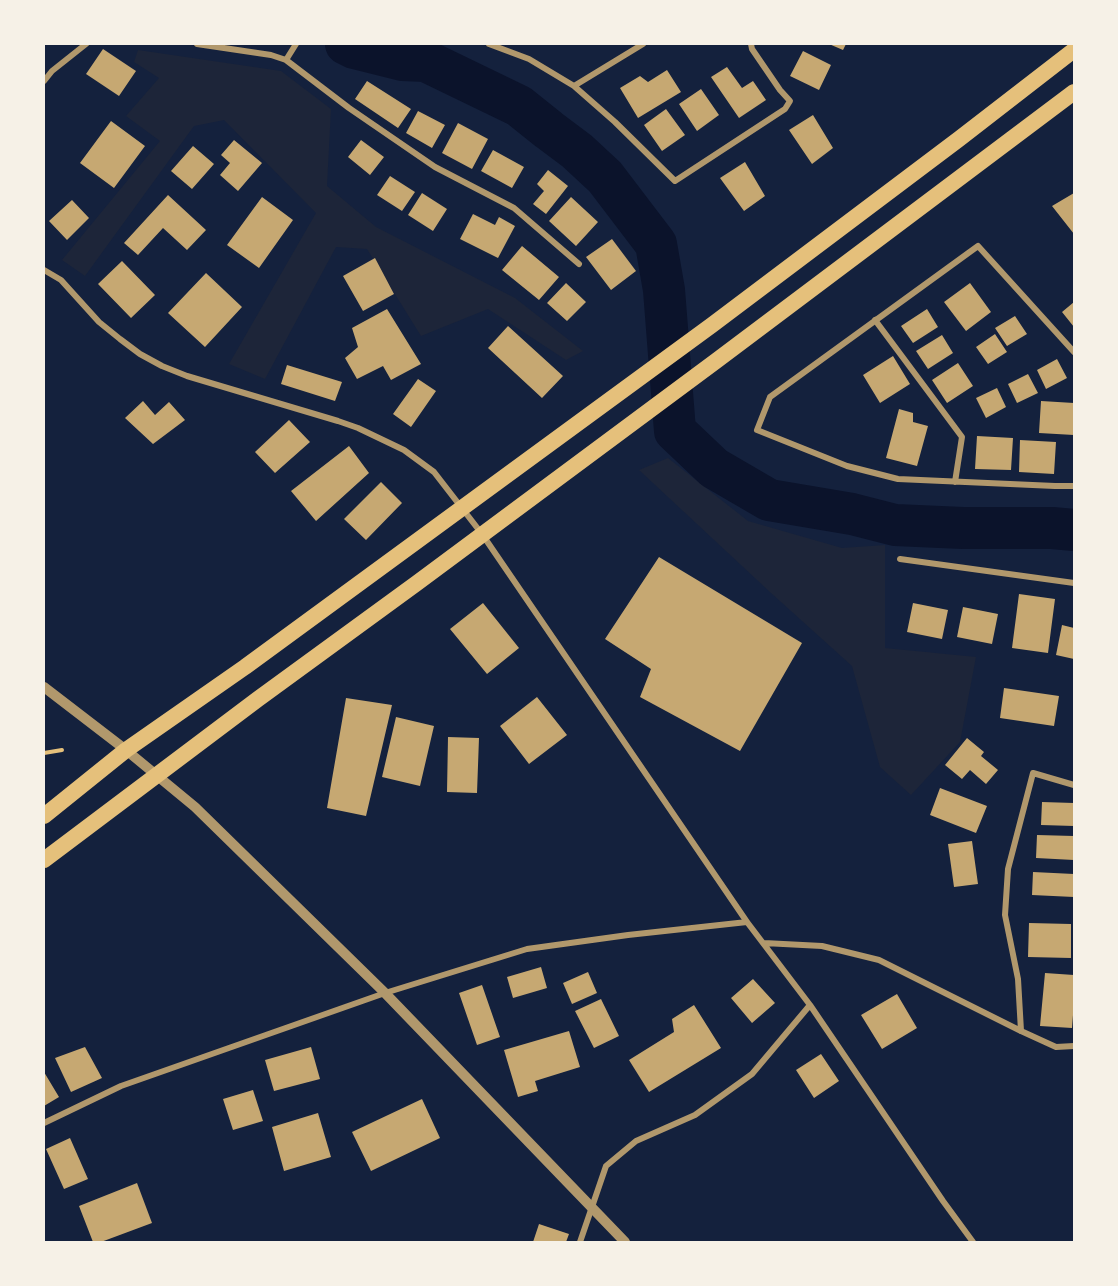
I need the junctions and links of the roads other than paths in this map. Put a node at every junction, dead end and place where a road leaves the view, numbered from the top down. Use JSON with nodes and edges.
{"nodes":[{"id":1,"x":86,"y":44,"type":"edge"},
{"id":2,"x":197,"y":44,"type":"edge"},
{"id":3,"x":296,"y":44,"type":"edge"},
{"id":4,"x":489,"y":44,"type":"edge"},
{"id":5,"x":643,"y":44,"type":"edge"},
{"id":6,"x":751,"y":44,"type":"edge"},
{"id":7,"x":1074,"y":50,"type":"edge"},
{"id":8,"x":286,"y":60,"type":"junction"},
{"id":9,"x":44,"y":81,"type":"edge"},
{"id":10,"x":574,"y":86,"type":"junction"},
{"id":11,"x":1074,"y":92,"type":"edge"},
{"id":12,"x":579,"y":264,"type":"dead end"},
{"id":13,"x":44,"y":270,"type":"edge"},
{"id":14,"x":875,"y":320,"type":"junction"},
{"id":15,"x":1074,"y":352,"type":"edge"},
{"id":16,"x":955,"y":482,"type":"junction"},
{"id":17,"x":1074,"y":486,"type":"edge"},
{"id":18,"x":463,"y":508,"type":"junction"},
{"id":19,"x":482,"y":534,"type":"junction"},
{"id":20,"x":900,"y":559,"type":"dead end"},
{"id":21,"x":1074,"y":583,"type":"edge"},
{"id":22,"x":44,"y":687,"type":"edge"},
{"id":23,"x":126,"y":750,"type":"junction"},
{"id":24,"x":157,"y":775,"type":"junction"},
{"id":25,"x":1074,"y":785,"type":"edge"},
{"id":26,"x":44,"y":816,"type":"edge"},
{"id":27,"x":44,"y":860,"type":"edge"},
{"id":28,"x":747,"y":922,"type":"junction"},
{"id":29,"x":764,"y":943,"type":"junction"},
{"id":30,"x":385,"y":993,"type":"junction"},
{"id":31,"x":810,"y":1005,"type":"junction"},
{"id":32,"x":1021,"y":1031,"type":"junction"},
{"id":33,"x":1074,"y":1046,"type":"edge"},
{"id":34,"x":44,"y":1123,"type":"edge"},
{"id":35,"x":592,"y":1208,"type":"junction"},
{"id":36,"x":580,"y":1242,"type":"edge"},
{"id":37,"x":625,"y":1242,"type":"edge"},
{"id":38,"x":973,"y":1242,"type":"edge"}],
"edges":[{"from":1,"to":9,"type":"street"},
{"from":2,"to":8,"type":"street"},
{"from":3,"to":8,"type":"street"},
{"from":4,"to":10,"type":"street"},
{"from":5,"to":10,"type":"street"},
{"from":6,"to":10,"type":"street"},
{"from":7,"to":18,"type":"highway"},
{"from":8,"to":12,"type":"street"},
{"from":11,"to":19,"type":"highway"},
{"from":13,"to":18,"type":"street"},
{"from":14,"to":15,"type":"street"},
{"from":14,"to":16,"type":"street"},
{"from":14,"to":16,"type":"street"},
{"from":16,"to":17,"type":"street"},
{"from":18,"to":19,"type":"street"},
{"from":18,"to":23,"type":"highway"},
{"from":19,"to":24,"type":"highway"},
{"from":19,"to":28,"type":"street"},
{"from":20,"to":21,"type":"street"},
{"from":22,"to":23,"type":"street"},
{"from":23,"to":24,"type":"street"},
{"from":23,"to":26,"type":"highway"},
{"from":24,"to":27,"type":"highway"},
{"from":24,"to":30,"type":"street"},
{"from":25,"to":32,"type":"street"},
{"from":28,"to":29,"type":"street"},
{"from":28,"to":30,"type":"street"},
{"from":29,"to":31,"type":"street"},
{"from":29,"to":32,"type":"street"},
{"from":30,"to":34,"type":"street"},
{"from":30,"to":35,"type":"street"},
{"from":31,"to":35,"type":"street"},
{"from":31,"to":38,"type":"street"},
{"from":32,"to":33,"type":"street"},
{"from":35,"to":36,"type":"street"},
{"from":35,"to":37,"type":"street"}]}
